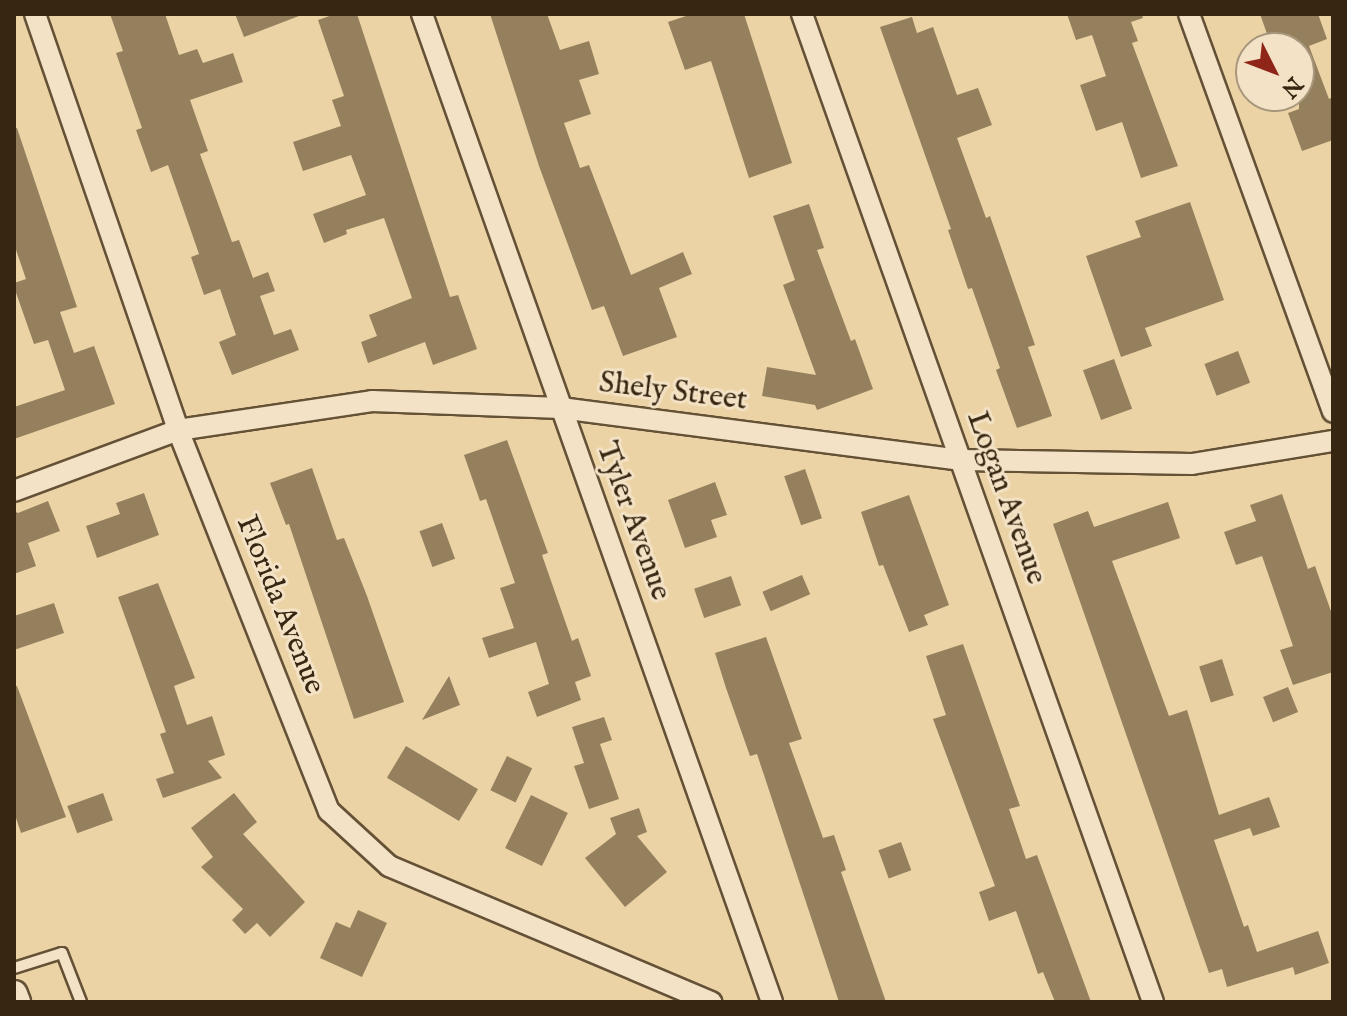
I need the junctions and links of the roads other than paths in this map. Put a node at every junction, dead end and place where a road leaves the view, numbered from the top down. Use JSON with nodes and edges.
{"nodes":[{"id":1,"x":35,"y":14,"type":"edge"},
{"id":2,"x":422,"y":14,"type":"edge"},
{"id":3,"x":802,"y":14,"type":"edge"},
{"id":4,"x":1189,"y":14,"type":"edge"},
{"id":5,"x":561,"y":408,"type":"junction"},
{"id":6,"x":1333,"y":412,"type":"edge"},
{"id":7,"x":178,"y":430,"type":"junction"},
{"id":8,"x":1333,"y":441,"type":"edge"},
{"id":9,"x":962,"y":460,"type":"junction"},
{"id":10,"x":14,"y":491,"type":"edge"},
{"id":11,"x":14,"y":968,"type":"edge"},
{"id":12,"x":14,"y":994,"type":"edge"},
{"id":13,"x":17,"y":1002,"type":"edge"},
{"id":14,"x":81,"y":1002,"type":"edge"},
{"id":15,"x":711,"y":1002,"type":"edge"},
{"id":16,"x":772,"y":1002,"type":"edge"},
{"id":17,"x":1153,"y":1002,"type":"edge"}],
"edges":[{"from":1,"to":7,"type":"street","name":"Florida Avenue"},
{"from":2,"to":5,"type":"street","name":"Tyler Avenue"},
{"from":3,"to":9,"type":"street","name":"Logan Avenue"},
{"from":4,"to":6,"type":"street"},
{"from":5,"to":7,"type":"street","name":"Shely Street"},
{"from":5,"to":9,"type":"street","name":"Shely Street"},
{"from":5,"to":16,"type":"street","name":"Tyler Avenue"},
{"from":7,"to":10,"type":"street","name":"Shely Street"},
{"from":7,"to":15,"type":"street","name":"Florida Avenue"},
{"from":8,"to":9,"type":"street","name":"Shely Street"},
{"from":9,"to":17,"type":"street","name":"Logan Avenue"},
{"from":11,"to":14,"type":"lane"},
{"from":12,"to":13,"type":"street"}]}
